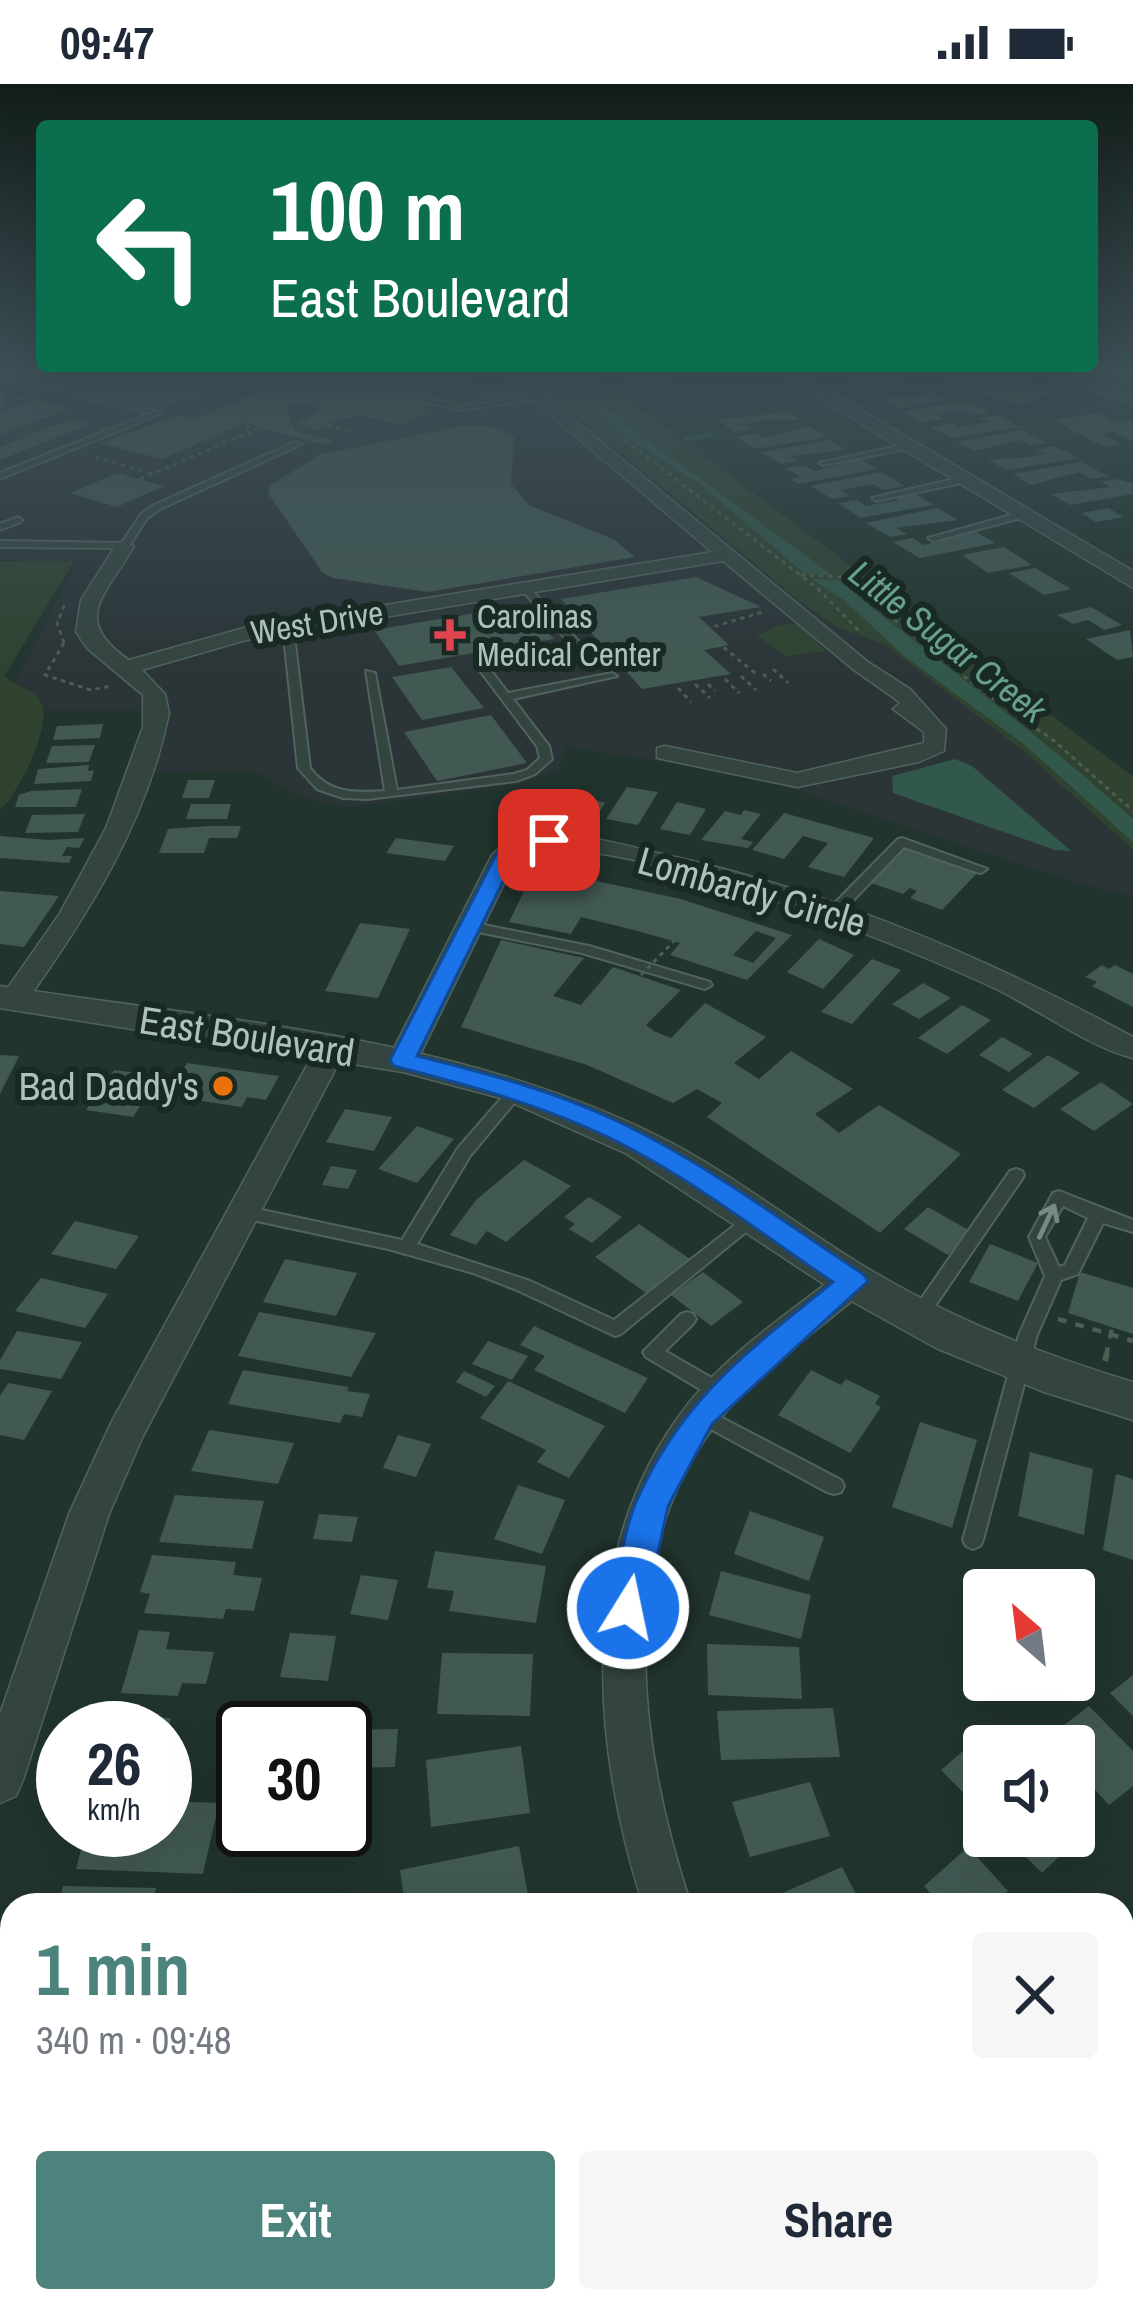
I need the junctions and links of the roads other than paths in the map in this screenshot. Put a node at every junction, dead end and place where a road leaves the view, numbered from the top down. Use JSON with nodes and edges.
{"nodes":[{"id":1,"x":238,"y":471,"type":"edge"},
{"id":2,"x":629,"y":471,"type":"edge"},
{"id":3,"x":948,"y":471,"type":"edge"},
{"id":4,"x":963,"y":480,"type":"junction"},
{"id":5,"x":876,"y":498,"type":"dead end"},
{"id":6,"x":1022,"y":515,"type":"junction"},
{"id":7,"x":18,"y":520,"type":"dead end"},
{"id":8,"x":0,"y":527,"type":"edge"},
{"id":9,"x":933,"y":538,"type":"dead end"},
{"id":10,"x":0,"y":544,"type":"edge"},
{"id":11,"x":125,"y":546,"type":"junction"},
{"id":12,"x":726,"y":555,"type":"junction"},
{"id":13,"x":1133,"y":581,"type":"edge"},
{"id":14,"x":526,"y":588,"type":"junction"},
{"id":15,"x":288,"y":627,"type":"junction"},
{"id":16,"x":575,"y":656,"type":"dead end"},
{"id":17,"x":482,"y":666,"type":"dead end"},
{"id":18,"x":370,"y":673,"type":"dead end"},
{"id":19,"x":612,"y":676,"type":"dead end"},
{"id":20,"x":119,"y":677,"type":"junction"},
{"id":21,"x":505,"y":697,"type":"junction"},
{"id":22,"x":728,"y":766,"type":"dead end"},
{"id":23,"x":392,"y":794,"type":"junction"},
{"id":24,"x":981,"y":869,"type":"dead end"},
{"id":25,"x":835,"y":911,"type":"junction"},
{"id":26,"x":469,"y":926,"type":"junction"},
{"id":27,"x":705,"y":985,"type":"dead end"},
{"id":28,"x":7,"y":999,"type":"edge"},
{"id":29,"x":332,"y":1049,"type":"junction"},
{"id":30,"x":1133,"y":1049,"type":"edge"},
{"id":31,"x":403,"y":1060,"type":"junction"},
{"id":32,"x":518,"y":1090,"type":"junction"},
{"id":33,"x":1016,"y":1175,"type":"dead end"},
{"id":34,"x":243,"y":1212,"type":"junction"},
{"id":35,"x":1098,"y":1215,"type":"junction"},
{"id":36,"x":756,"y":1217,"type":"junction"},
{"id":37,"x":1133,"y":1226,"type":"edge"},
{"id":38,"x":408,"y":1245,"type":"junction"},
{"id":39,"x":1054,"y":1276,"type":"junction"},
{"id":40,"x":853,"y":1281,"type":"junction"},
{"id":41,"x":917,"y":1317,"type":"junction"},
{"id":42,"x":687,"y":1318,"type":"dead end"},
{"id":43,"x":1020,"y":1364,"type":"junction"},
{"id":44,"x":1133,"y":1401,"type":"edge"},
{"id":45,"x":712,"y":1404,"type":"junction"},
{"id":46,"x":834,"y":1486,"type":"dead end"},
{"id":47,"x":973,"y":1540,"type":"dead end"},
{"id":48,"x":0,"y":1780,"type":"edge"},
{"id":49,"x":664,"y":1893,"type":"edge"}],
"edges":[{"from":1,"to":11,"type":"lane"},
{"from":2,"to":12,"type":"street"},
{"from":3,"to":4,"type":"street"},
{"from":4,"to":5,"type":"lane"},
{"from":4,"to":6,"type":"street"},
{"from":6,"to":9,"type":"lane"},
{"from":6,"to":13,"type":"street"},
{"from":7,"to":8,"type":"lane"},
{"from":10,"to":11,"type":"lane"},
{"from":11,"to":20,"type":"street"},
{"from":12,"to":14,"type":"street","name":"West Drive"},
{"from":12,"to":22,"type":"street"},
{"from":14,"to":15,"type":"street","name":"West Drive"},
{"from":14,"to":16,"type":"lane"},
{"from":15,"to":20,"type":"street","name":"West Drive"},
{"from":15,"to":23,"type":"lane"},
{"from":17,"to":21,"type":"lane"},
{"from":18,"to":23,"type":"lane"},
{"from":19,"to":21,"type":"lane"},
{"from":20,"to":28,"type":"street"},
{"from":21,"to":23,"type":"lane"},
{"from":24,"to":25,"type":"lane"},
{"from":25,"to":26,"type":"street","name":"Lombardy Circle"},
{"from":25,"to":30,"type":"street","name":"Lombardy Circle"},
{"from":26,"to":27,"type":"lane"},
{"from":26,"to":31,"type":"street","name":"Lombardy Circle"},
{"from":28,"to":29,"type":"street","name":"East Boulevard"},
{"from":29,"to":31,"type":"street","name":"East Boulevard"},
{"from":29,"to":34,"type":"street"},
{"from":31,"to":32,"type":"street","name":"East Boulevard"},
{"from":32,"to":36,"type":"street","name":"East Boulevard"},
{"from":32,"to":38,"type":"lane"},
{"from":33,"to":41,"type":"lane"},
{"from":34,"to":38,"type":"lane"},
{"from":34,"to":48,"type":"street"},
{"from":35,"to":37,"type":"lane"},
{"from":35,"to":39,"type":"lane"},
{"from":39,"to":35,"type":"lane","one_way":true},
{"from":36,"to":38,"type":"lane"},
{"from":36,"to":40,"type":"street","name":"East Boulevard"},
{"from":39,"to":43,"type":"lane"},
{"from":40,"to":41,"type":"street","name":"East Boulevard"},
{"from":40,"to":45,"type":"street"},
{"from":41,"to":43,"type":"street","name":"East Boulevard"},
{"from":42,"to":45,"type":"lane"},
{"from":43,"to":44,"type":"street","name":"East Boulevard"},
{"from":43,"to":47,"type":"lane"},
{"from":45,"to":46,"type":"lane"},
{"from":45,"to":49,"type":"street"}]}
